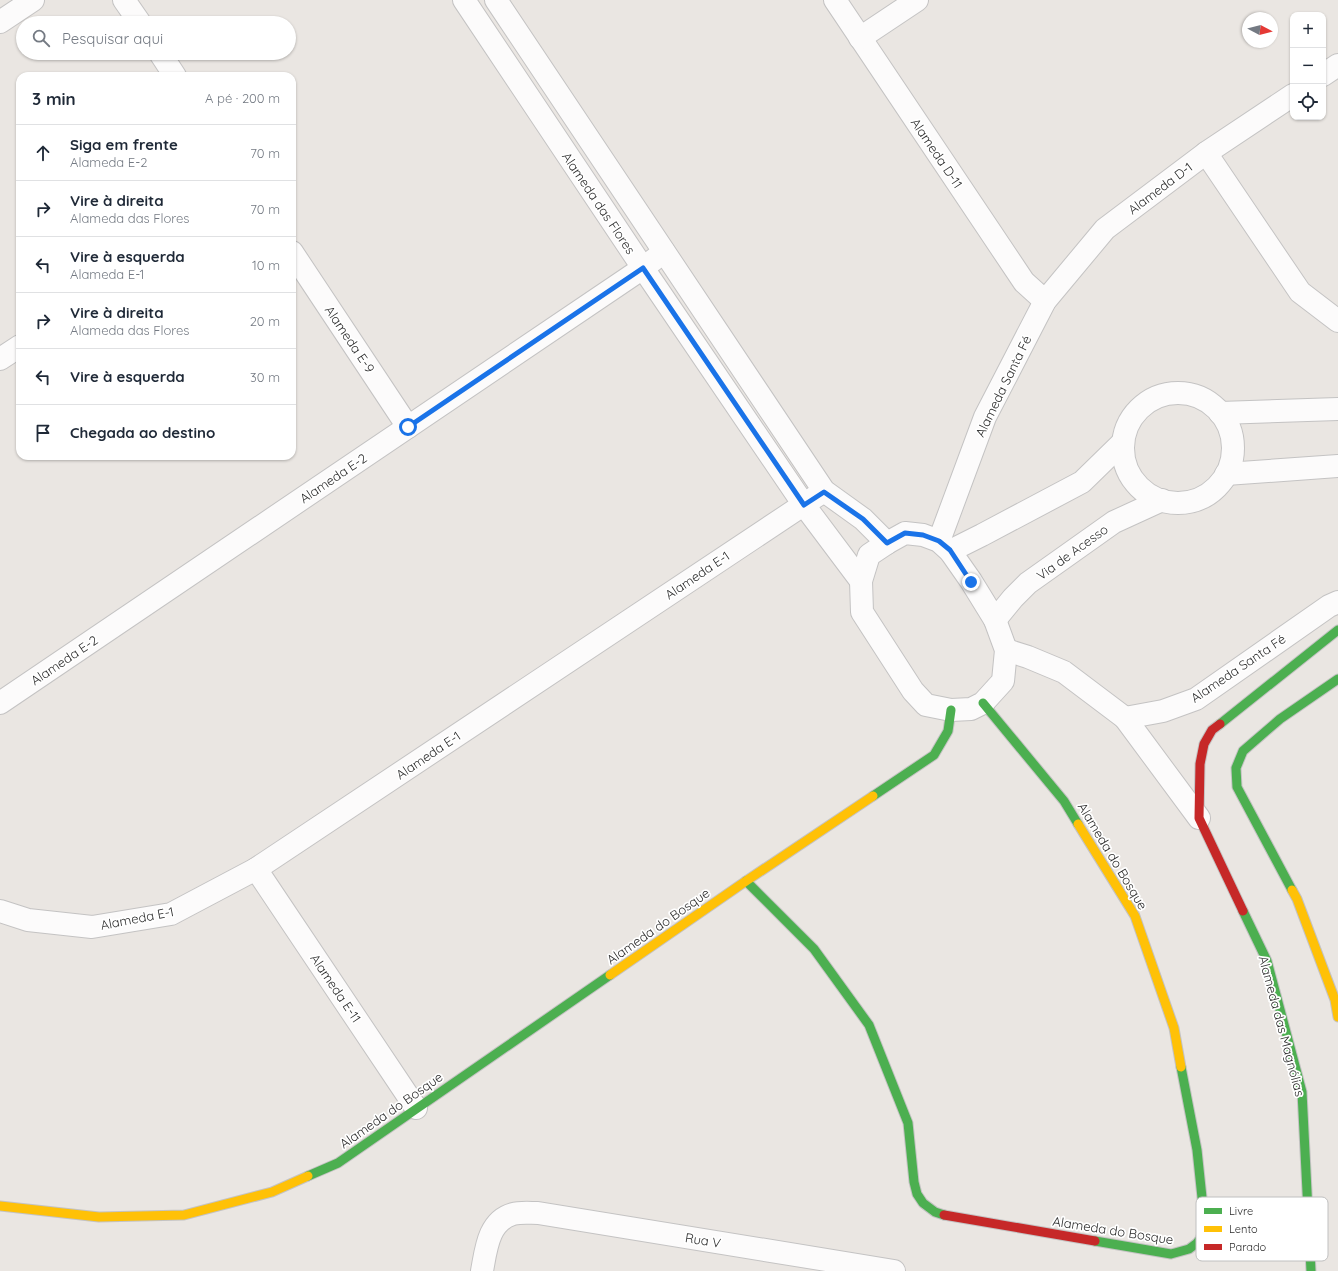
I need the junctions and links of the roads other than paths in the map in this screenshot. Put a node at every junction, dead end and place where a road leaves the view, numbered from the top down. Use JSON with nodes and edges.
{"nodes":[{"id":1,"x":33,"y":0,"type":"edge"},
{"id":2,"x":124,"y":0,"type":"edge"},
{"id":3,"x":464,"y":0,"type":"edge"},
{"id":4,"x":496,"y":0,"type":"edge"},
{"id":5,"x":835,"y":0,"type":"edge"},
{"id":6,"x":917,"y":0,"type":"edge"},
{"id":7,"x":135,"y":16,"type":"edge"},
{"id":8,"x":0,"y":22,"type":"edge"},
{"id":9,"x":860,"y":38,"type":"junction"},
{"id":10,"x":165,"y":60,"type":"edge"},
{"id":11,"x":1338,"y":65,"type":"edge"},
{"id":12,"x":172,"y":72,"type":"edge"},
{"id":13,"x":1326,"y":73,"type":"edge"},
{"id":14,"x":1290,"y":97,"type":"edge"},
{"id":15,"x":1206,"y":152,"type":"junction"},
{"id":16,"x":664,"y":252,"type":"junction"},
{"id":17,"x":296,"y":258,"type":"edge"},
{"id":18,"x":643,"y":268,"type":"junction"},
{"id":19,"x":1045,"y":301,"type":"junction"},
{"id":20,"x":1338,"y":320,"type":"edge"},
{"id":21,"x":16,"y":349,"type":"edge"},
{"id":22,"x":0,"y":359,"type":"edge"},
{"id":23,"x":1338,"y":408,"type":"edge"},
{"id":24,"x":1220,"y":413,"type":"junction"},
{"id":25,"x":408,"y":427,"type":"junction"},
{"id":26,"x":1123,"y":442,"type":"junction"},
{"id":27,"x":1338,"y":466,"type":"edge"},
{"id":28,"x":1226,"y":474,"type":"junction"},
{"id":29,"x":824,"y":492,"type":"junction"},
{"id":30,"x":1162,"y":500,"type":"junction"},
{"id":31,"x":804,"y":505,"type":"junction"},
{"id":32,"x":887,"y":543,"type":"junction"},
{"id":33,"x":944,"y":546,"type":"junction"},
{"id":34,"x":860,"y":580,"type":"junction"},
{"id":35,"x":1338,"y":602,"type":"edge"},
{"id":36,"x":995,"y":620,"type":"junction"},
{"id":37,"x":1338,"y":630,"type":"edge"},
{"id":38,"x":1006,"y":650,"type":"junction"},
{"id":39,"x":1338,"y":679,"type":"edge"},
{"id":40,"x":0,"y":703,"type":"edge"},
{"id":41,"x":983,"y":703,"type":"junction"},
{"id":42,"x":951,"y":710,"type":"junction"},
{"id":43,"x":1125,"y":718,"type":"junction"},
{"id":44,"x":1199,"y":818,"type":"junction"},
{"id":45,"x":256,"y":869,"type":"junction"},
{"id":46,"x":746,"y":881,"type":"junction"},
{"id":47,"x":0,"y":911,"type":"edge"},
{"id":48,"x":1338,"y":1018,"type":"edge"},
{"id":49,"x":416,"y":1108,"type":"junction"},
{"id":50,"x":1202,"y":1197,"type":"edge"},
{"id":51,"x":1307,"y":1197,"type":"edge"},
{"id":52,"x":0,"y":1206,"type":"edge"},
{"id":53,"x":1196,"y":1245,"type":"edge"},
{"id":54,"x":1310,"y":1261,"type":"edge"},
{"id":55,"x":482,"y":1271,"type":"edge"},
{"id":56,"x":894,"y":1271,"type":"edge"},
{"id":57,"x":1311,"y":1271,"type":"edge"}],
"edges":[{"from":1,"to":8,"type":"street"},
{"from":2,"to":7,"type":"street"},
{"from":3,"to":18,"type":"street","name":"Alameda das Flores"},
{"from":4,"to":16,"type":"street","name":"Alameda das Flores"},
{"from":5,"to":9,"type":"street","name":"Alameda D-11"},
{"from":6,"to":9,"type":"street"},
{"from":9,"to":19,"type":"street","name":"Alameda D-11"},
{"from":10,"to":12,"type":"street"},
{"from":11,"to":13,"type":"street"},
{"from":14,"to":15,"type":"street","name":"Alameda D-1"},
{"from":15,"to":19,"type":"street","name":"Alameda D-1"},
{"from":15,"to":20,"type":"street"},
{"from":16,"to":18,"type":"street","name":"Alameda E-2"},
{"from":16,"to":29,"type":"street","name":"Alameda das Flores"},
{"from":17,"to":25,"type":"street","name":"Alameda E-9"},
{"from":18,"to":25,"type":"street","name":"Alameda E-2"},
{"from":18,"to":31,"type":"street","name":"Alameda das Flores"},
{"from":19,"to":33,"type":"street","name":"Alameda Santa Fé"},
{"from":21,"to":22,"type":"street"},
{"from":23,"to":24,"type":"street"},
{"from":24,"to":26,"type":"street"},
{"from":24,"to":28,"type":"street"},
{"from":25,"to":40,"type":"street","name":"Alameda E-2"},
{"from":26,"to":30,"type":"street"},
{"from":26,"to":33,"type":"street"},
{"from":27,"to":28,"type":"street"},
{"from":28,"to":30,"type":"street"},
{"from":29,"to":31,"type":"street","name":"Alameda E-1"},
{"from":29,"to":32,"type":"street","name":"Alameda das Flores"},
{"from":30,"to":36,"type":"street","name":"Via de Acesso"},
{"from":31,"to":34,"type":"street","name":"Alameda das Flores"},
{"from":31,"to":45,"type":"street","name":"Alameda E-1"},
{"from":32,"to":33,"type":"street"},
{"from":32,"to":34,"type":"street"},
{"from":33,"to":36,"type":"street"},
{"from":34,"to":42,"type":"street"},
{"from":35,"to":43,"type":"street","name":"Alameda Santa Fé"},
{"from":36,"to":38,"type":"street"},
{"from":37,"to":44,"type":"street","name":"Alameda das Magnólias"},
{"from":38,"to":41,"type":"street"},
{"from":38,"to":43,"type":"street"},
{"from":39,"to":48,"type":"street"},
{"from":41,"to":42,"type":"street"},
{"from":41,"to":50,"type":"street","name":"Alameda do Bosque"},
{"from":42,"to":46,"type":"street","name":"Alameda do Bosque"},
{"from":43,"to":44,"type":"street","name":"Alameda das Magnólias"},
{"from":44,"to":51,"type":"street","name":"Alameda das Magnólias"},
{"from":45,"to":47,"type":"street","name":"Alameda E-1"},
{"from":45,"to":49,"type":"street","name":"Alameda E-11"},
{"from":46,"to":49,"type":"street","name":"Alameda do Bosque"},
{"from":46,"to":53,"type":"street","name":"Alameda do Bosque"},
{"from":49,"to":52,"type":"street","name":"Alameda do Bosque"},
{"from":54,"to":57,"type":"street","name":"Alameda das Magnólias"},
{"from":55,"to":56,"type":"street","name":"Rua V"}]}
